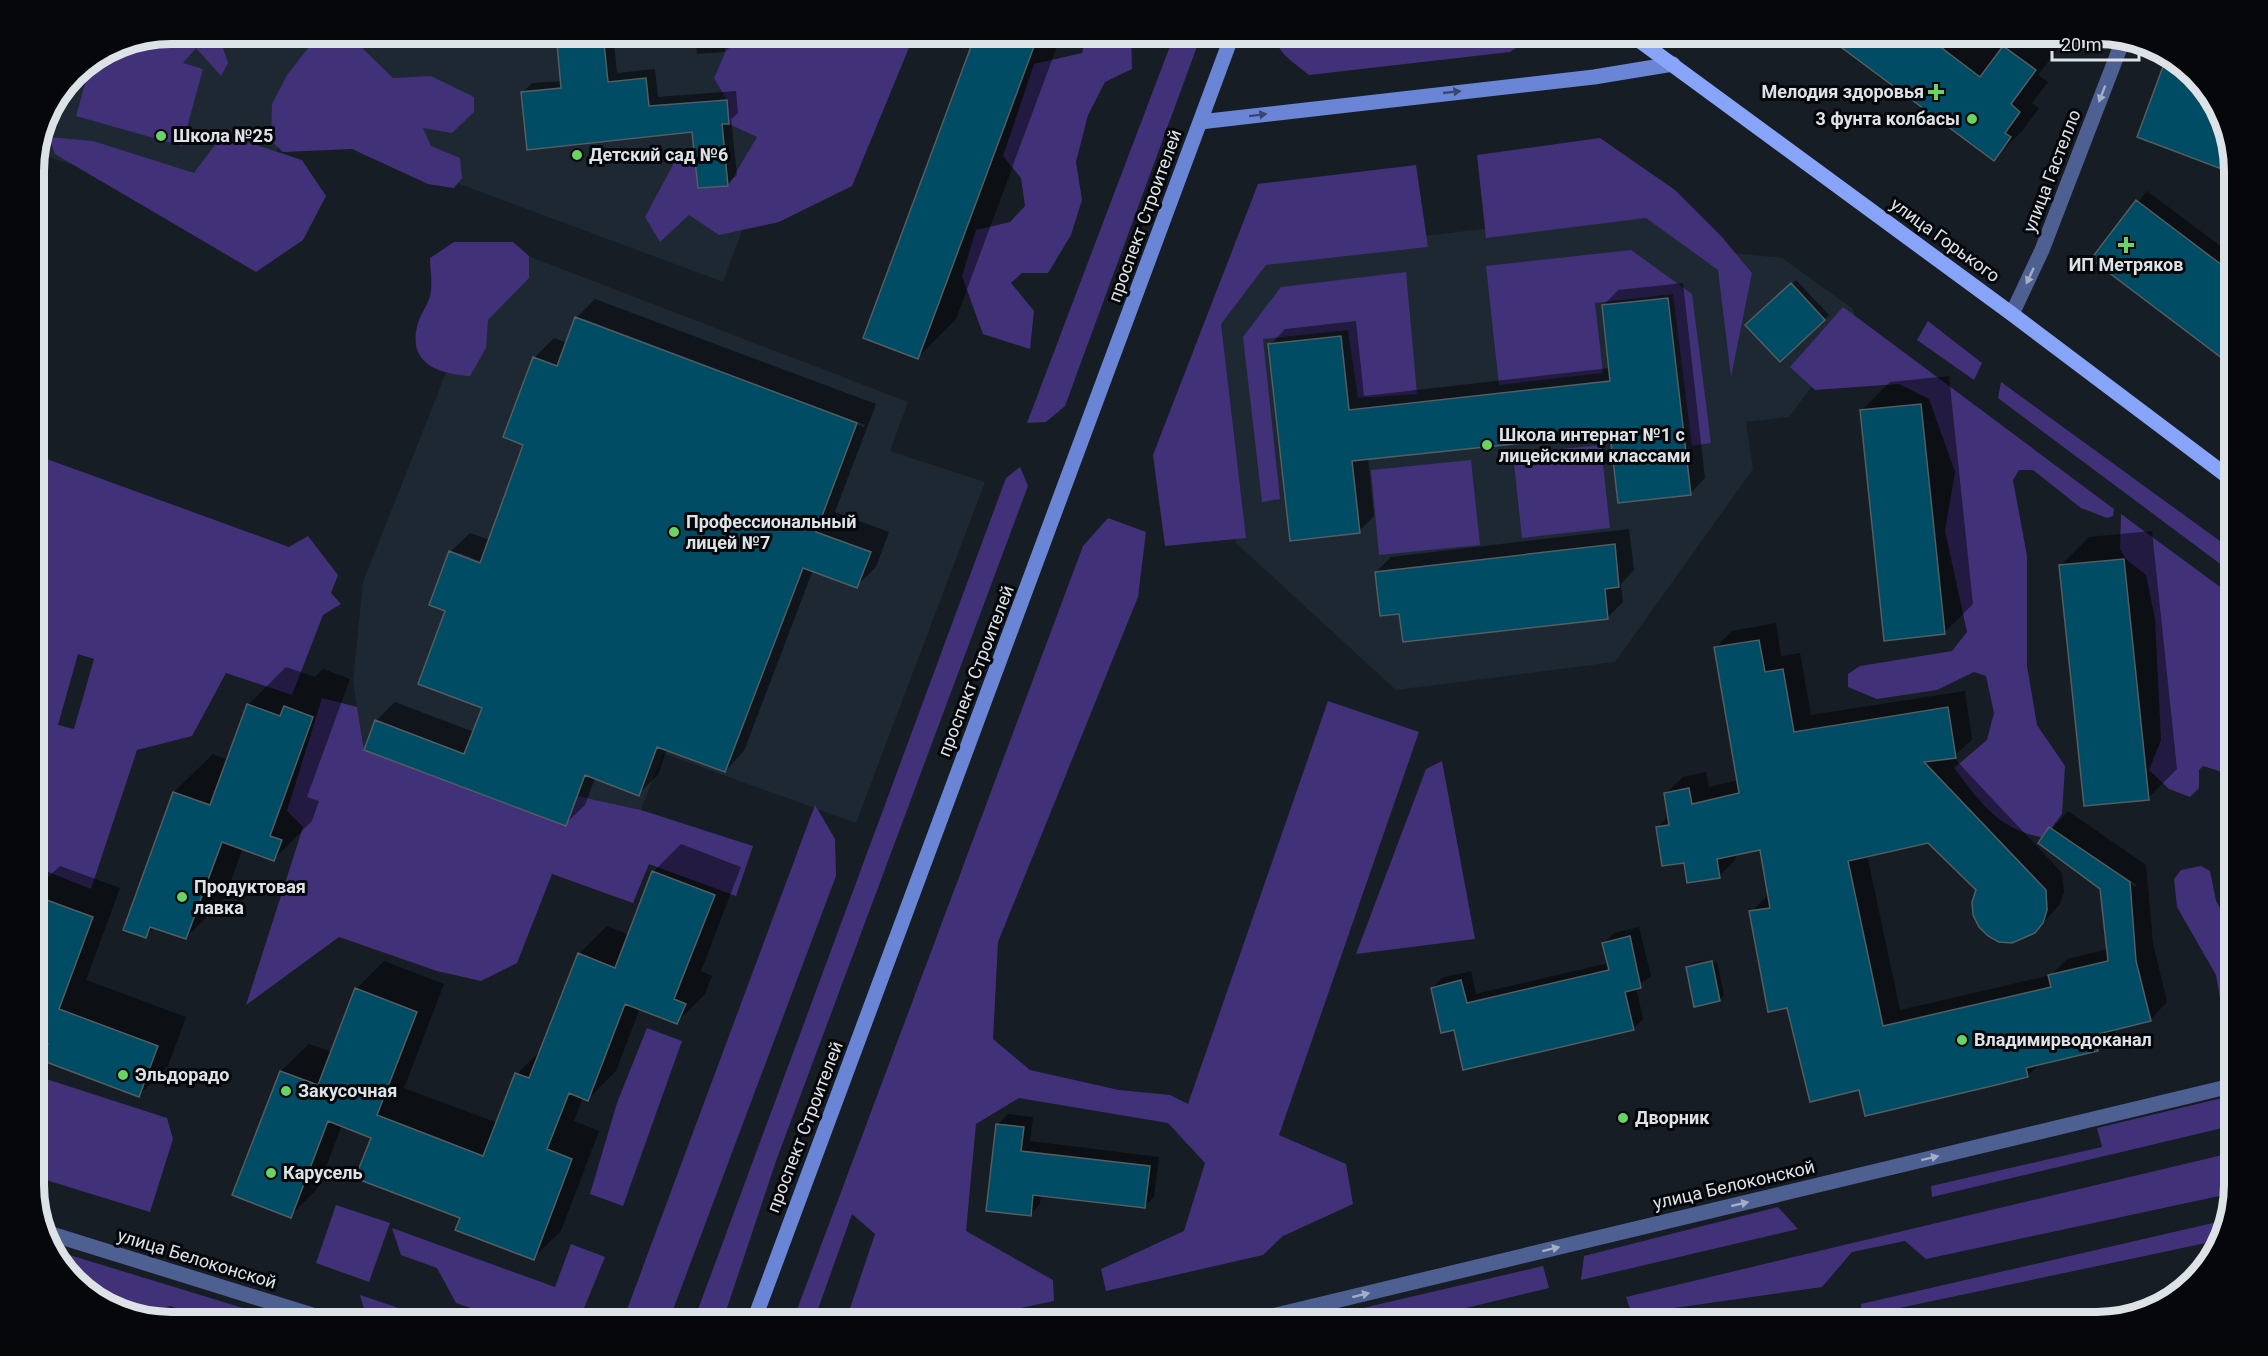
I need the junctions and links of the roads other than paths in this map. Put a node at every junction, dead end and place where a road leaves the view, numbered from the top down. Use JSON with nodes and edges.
{"nodes":[{"id":1,"x":1229,"y":44,"type":"edge"},
{"id":2,"x":1645,"y":44,"type":"edge"},
{"id":3,"x":2121,"y":46,"type":"edge"},
{"id":4,"x":1673,"y":64,"type":"junction"},
{"id":5,"x":1200,"y":122,"type":"junction"},
{"id":6,"x":2012,"y":314,"type":"junction"},
{"id":7,"x":2224,"y":474,"type":"edge"},
{"id":8,"x":2224,"y":1087,"type":"edge"},
{"id":9,"x":54,"y":1235,"type":"edge"},
{"id":10,"x":303,"y":1312,"type":"edge"},
{"id":11,"x":757,"y":1312,"type":"edge"},
{"id":12,"x":1289,"y":1312,"type":"edge"}],
"edges":[{"from":1,"to":5,"type":"main road","name":"проспект Строителей"},
{"from":2,"to":4,"type":"main road","name":"улица Горького"},
{"from":3,"to":6,"type":"street","name":"улица Гастелло","one_way":true},
{"from":5,"to":4,"type":"main road","one_way":true},
{"from":4,"to":6,"type":"main road","name":"улица Горького"},
{"from":5,"to":11,"type":"main road","name":"проспект Строителей"},
{"from":6,"to":7,"type":"main road","name":"улица Горького"},
{"from":12,"to":8,"type":"street","name":"улица Белоконской","one_way":true},
{"from":9,"to":10,"type":"street","name":"улица Белоконской"}]}
